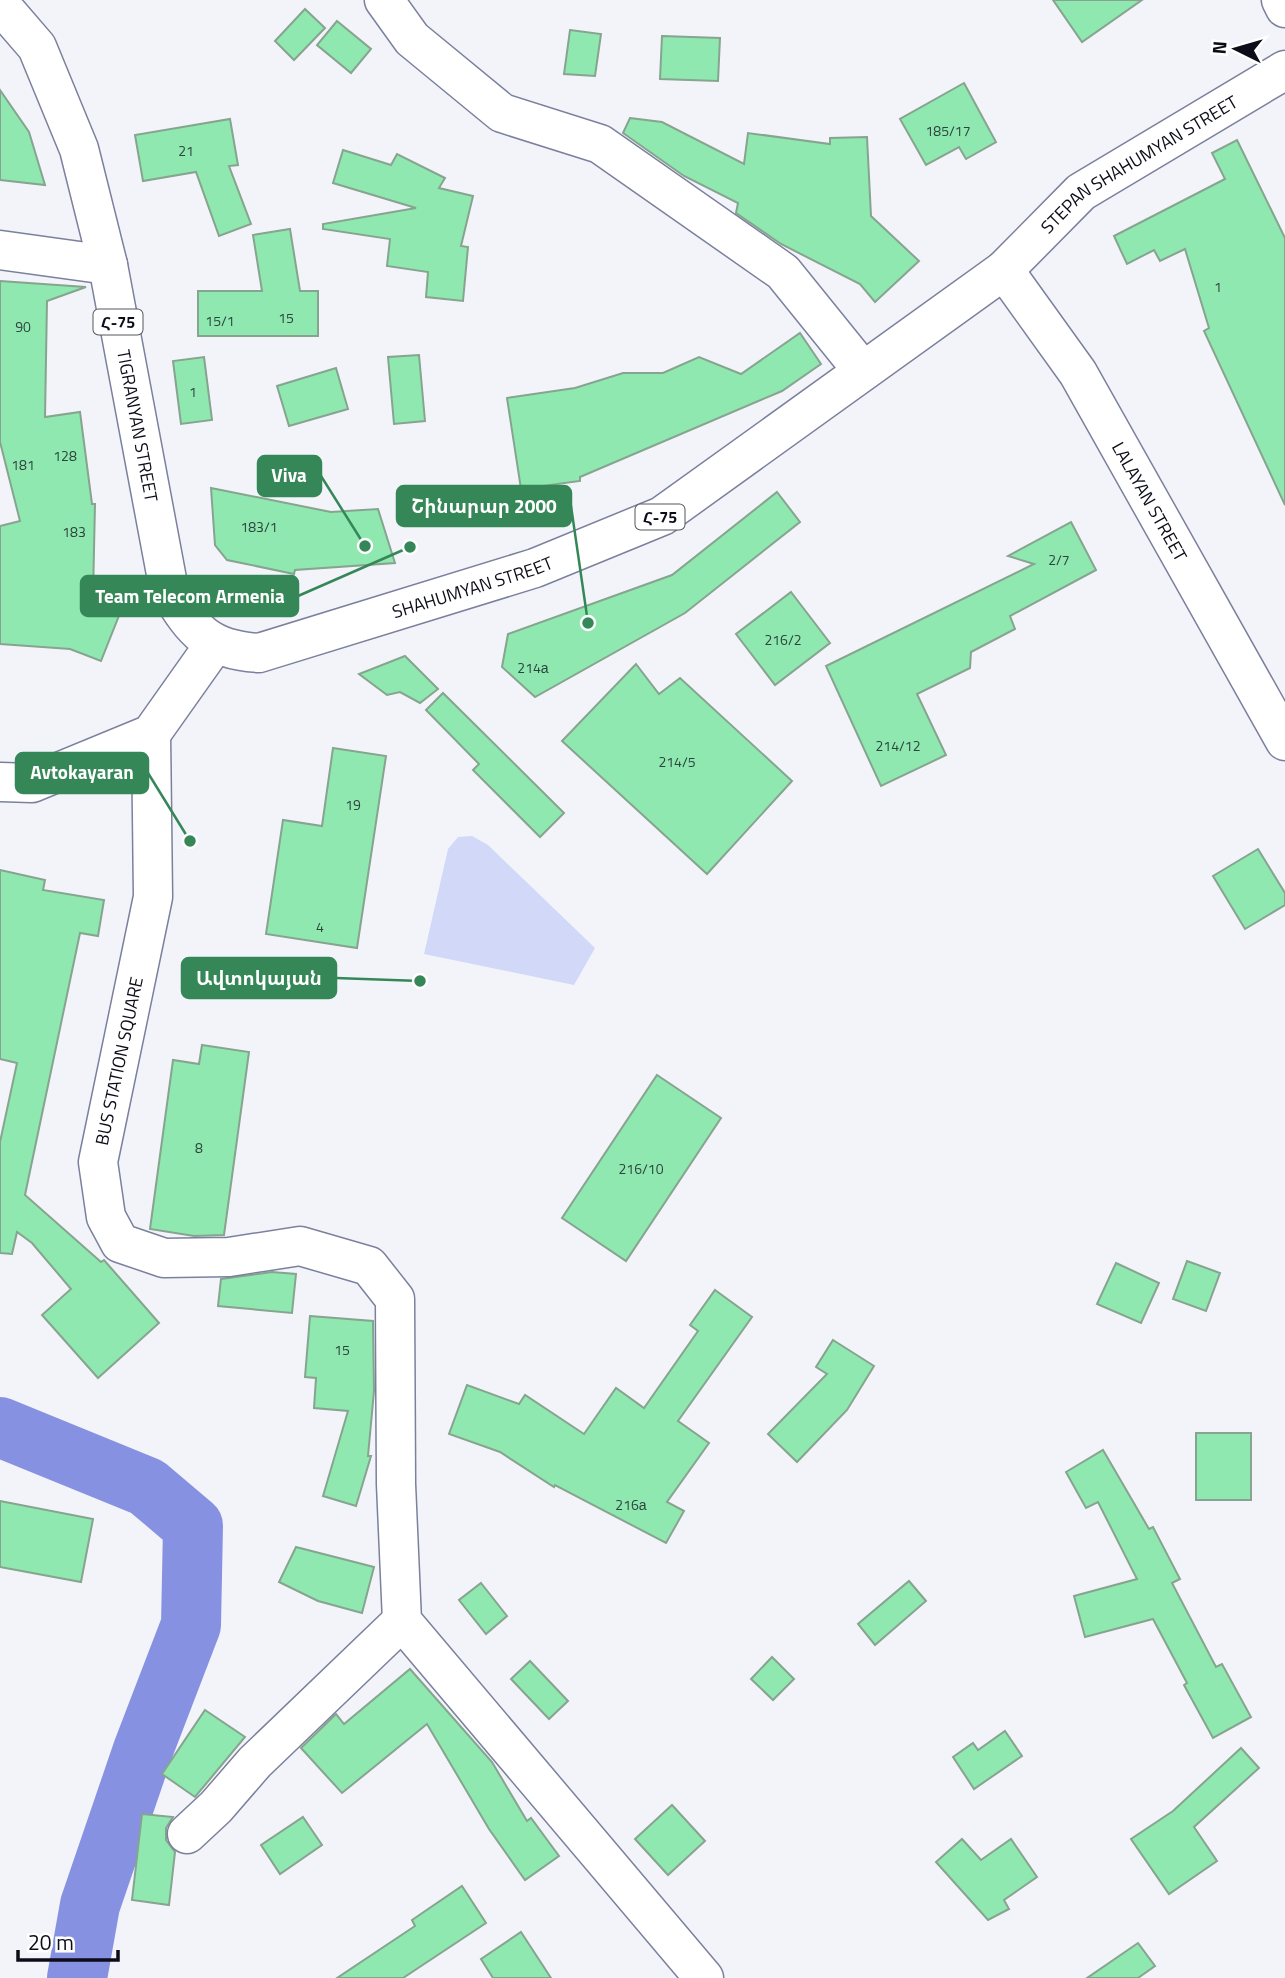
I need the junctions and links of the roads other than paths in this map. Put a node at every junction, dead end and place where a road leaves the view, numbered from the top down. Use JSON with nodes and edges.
{"nodes":[{"id":1,"x":384,"y":0,"type":"edge"},
{"id":2,"x":1281,"y":0,"type":"edge"},
{"id":3,"x":0,"y":4,"type":"edge"},
{"id":4,"x":1285,"y":8,"type":"edge"},
{"id":5,"x":1285,"y":70,"type":"edge"},
{"id":6,"x":0,"y":250,"type":"edge"},
{"id":7,"x":107,"y":265,"type":"junction"},
{"id":8,"x":1004,"y":270,"type":"junction"},
{"id":9,"x":863,"y":370,"type":"junction"},
{"id":10,"x":214,"y":645,"type":"junction"},
{"id":11,"x":151,"y":734,"type":"junction"},
{"id":12,"x":1285,"y":741,"type":"edge"},
{"id":13,"x":0,"y":782,"type":"edge"},
{"id":14,"x":402,"y":1621,"type":"junction"},
{"id":15,"x":187,"y":1834,"type":"dead end"},
{"id":16,"x":704,"y":1978,"type":"edge"}],
"edges":[{"from":1,"to":9,"type":"main road"},
{"from":2,"to":4,"type":"main road"},
{"from":3,"to":7,"type":"main road","name":"TIGRANYAN STREET","number":"Հ-75"},
{"from":5,"to":8,"type":"main road","name":"STEPAN SHAHUMYAN STREET"},
{"from":6,"to":7,"type":"main road"},
{"from":7,"to":10,"type":"main road","name":"TIGRANYAN STREET","number":"Հ-75"},
{"from":8,"to":9,"type":"main road","name":"SHAHUMYAN STREET","number":"Հ-75"},
{"from":8,"to":12,"type":"main road","name":"LALAYAN STREET"},
{"from":9,"to":10,"type":"main road","name":"SHAHUMYAN STREET","number":"Հ-75"},
{"from":10,"to":11,"type":"main road"},
{"from":11,"to":13,"type":"main road"},
{"from":11,"to":14,"type":"main road","name":"BUS STATION SQUARE"},
{"from":14,"to":15,"type":"main road"},
{"from":14,"to":16,"type":"main road"}]}
